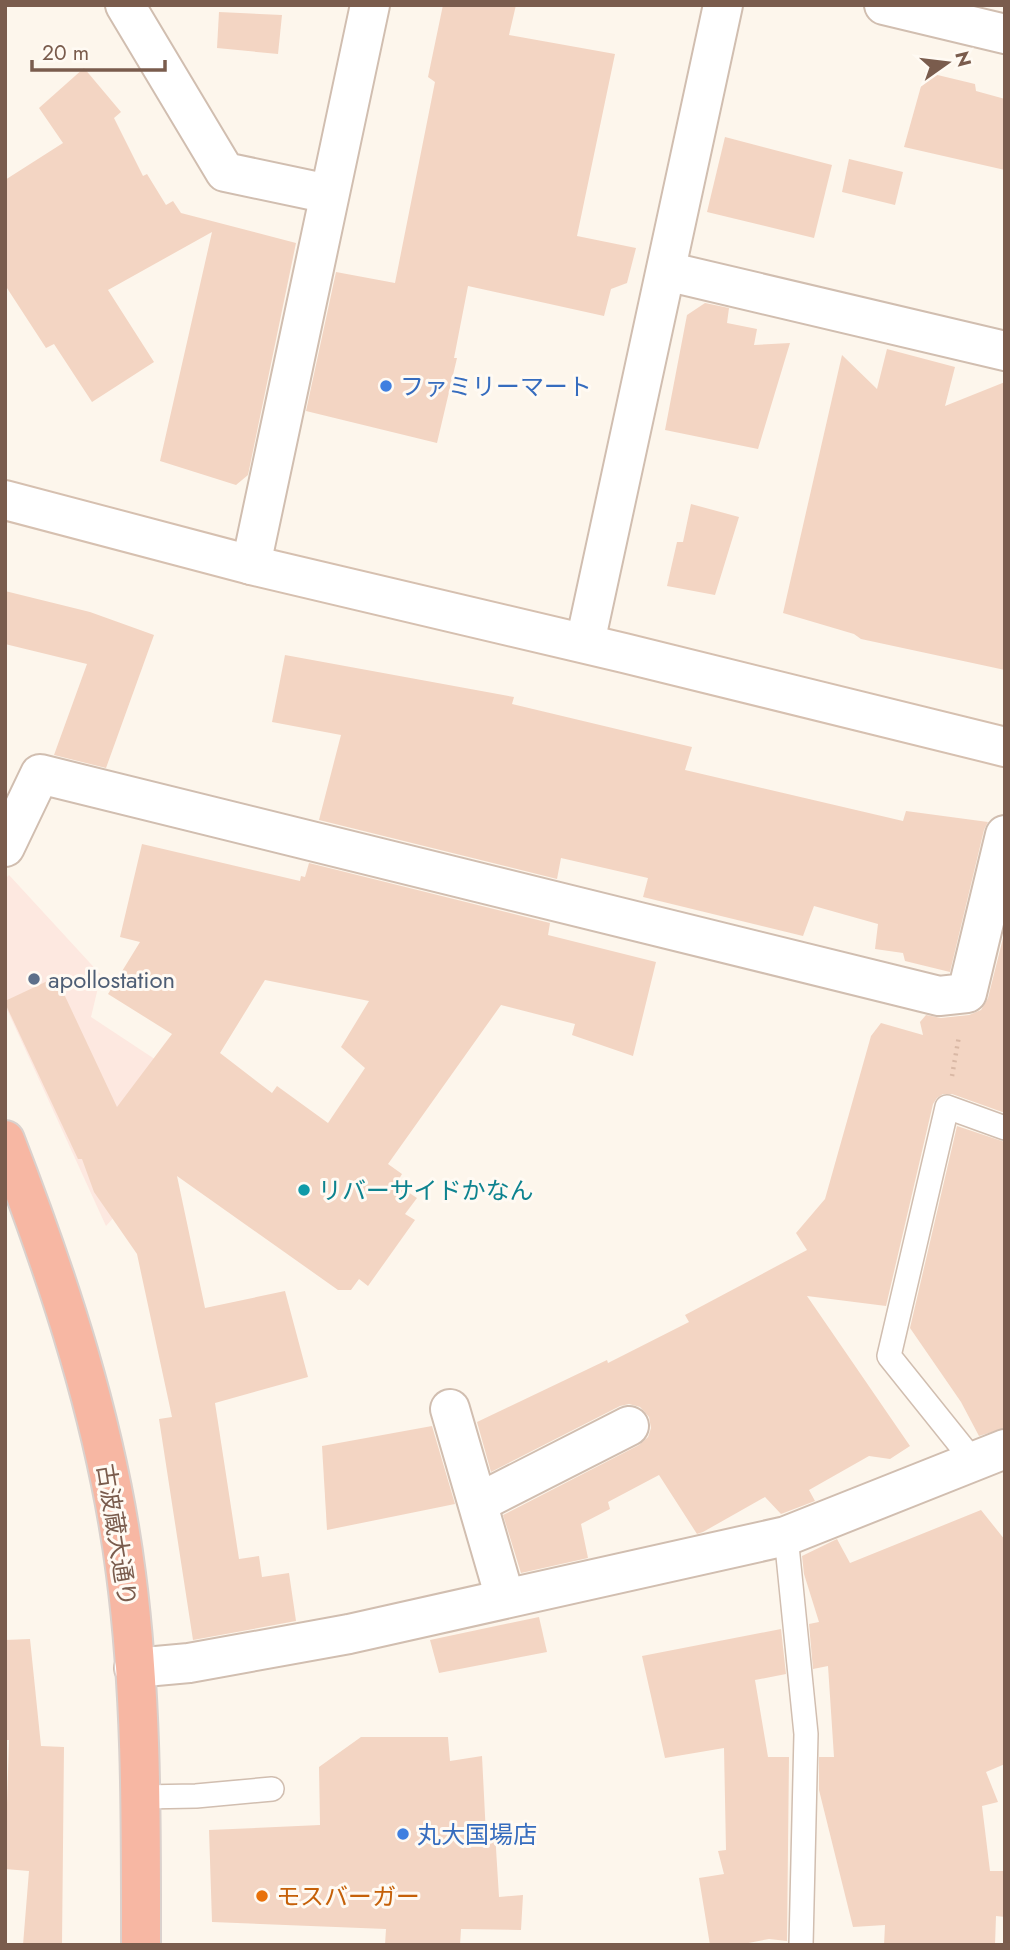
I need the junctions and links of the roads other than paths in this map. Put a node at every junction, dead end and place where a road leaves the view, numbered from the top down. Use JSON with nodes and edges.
{"nodes":[{"id":1,"x":125,"y":5,"type":"edge"},
{"id":2,"x":370,"y":5,"type":"edge"},
{"id":3,"x":723,"y":5,"type":"edge"},
{"id":4,"x":884,"y":5,"type":"edge"},
{"id":5,"x":1005,"y":34,"type":"edge"},
{"id":6,"x":329,"y":194,"type":"junction"},
{"id":7,"x":666,"y":271,"type":"junction"},
{"id":8,"x":1005,"y":351,"type":"edge"},
{"id":9,"x":5,"y":500,"type":"edge"},
{"id":10,"x":251,"y":565,"type":"junction"},
{"id":11,"x":585,"y":643,"type":"junction"},
{"id":12,"x":1005,"y":747,"type":"edge"},
{"id":13,"x":1005,"y":835,"type":"edge"},
{"id":14,"x":5,"y":847,"type":"edge"},
{"id":15,"x":1005,"y":1128,"type":"edge"},
{"id":16,"x":5,"y":1140,"type":"edge"},
{"id":17,"x":450,"y":1409,"type":"dead end"},
{"id":18,"x":629,"y":1426,"type":"dead end"},
{"id":19,"x":989,"y":1456,"type":"edge"},
{"id":20,"x":478,"y":1503,"type":"junction"},
{"id":21,"x":786,"y":1536,"type":"junction"},
{"id":22,"x":505,"y":1598,"type":"junction"},
{"id":23,"x":134,"y":1668,"type":"junction"},
{"id":24,"x":272,"y":1789,"type":"dead end"},
{"id":25,"x":142,"y":1797,"type":"junction"},
{"id":26,"x":141,"y":1945,"type":"edge"},
{"id":27,"x":801,"y":1945,"type":"edge"}],
"edges":[{"from":1,"to":6,"type":"street"},
{"from":2,"to":6,"type":"street"},
{"from":3,"to":7,"type":"street"},
{"from":4,"to":5,"type":"street"},
{"from":6,"to":10,"type":"street"},
{"from":7,"to":8,"type":"street"},
{"from":7,"to":11,"type":"street"},
{"from":9,"to":10,"type":"street"},
{"from":10,"to":11,"type":"street"},
{"from":11,"to":12,"type":"street"},
{"from":13,"to":14,"type":"street"},
{"from":15,"to":19,"type":"lane"},
{"from":16,"to":23,"type":"highway","name":"古波蔵大通り"},
{"from":17,"to":20,"type":"street"},
{"from":18,"to":20,"type":"street"},
{"from":19,"to":21,"type":"street"},
{"from":20,"to":22,"type":"street"},
{"from":21,"to":22,"type":"street"},
{"from":21,"to":27,"type":"lane"},
{"from":22,"to":23,"type":"street"},
{"from":23,"to":25,"type":"highway","name":"古波蔵大通り"},
{"from":24,"to":25,"type":"lane"},
{"from":25,"to":26,"type":"highway","name":"古波蔵大通り"}]}
